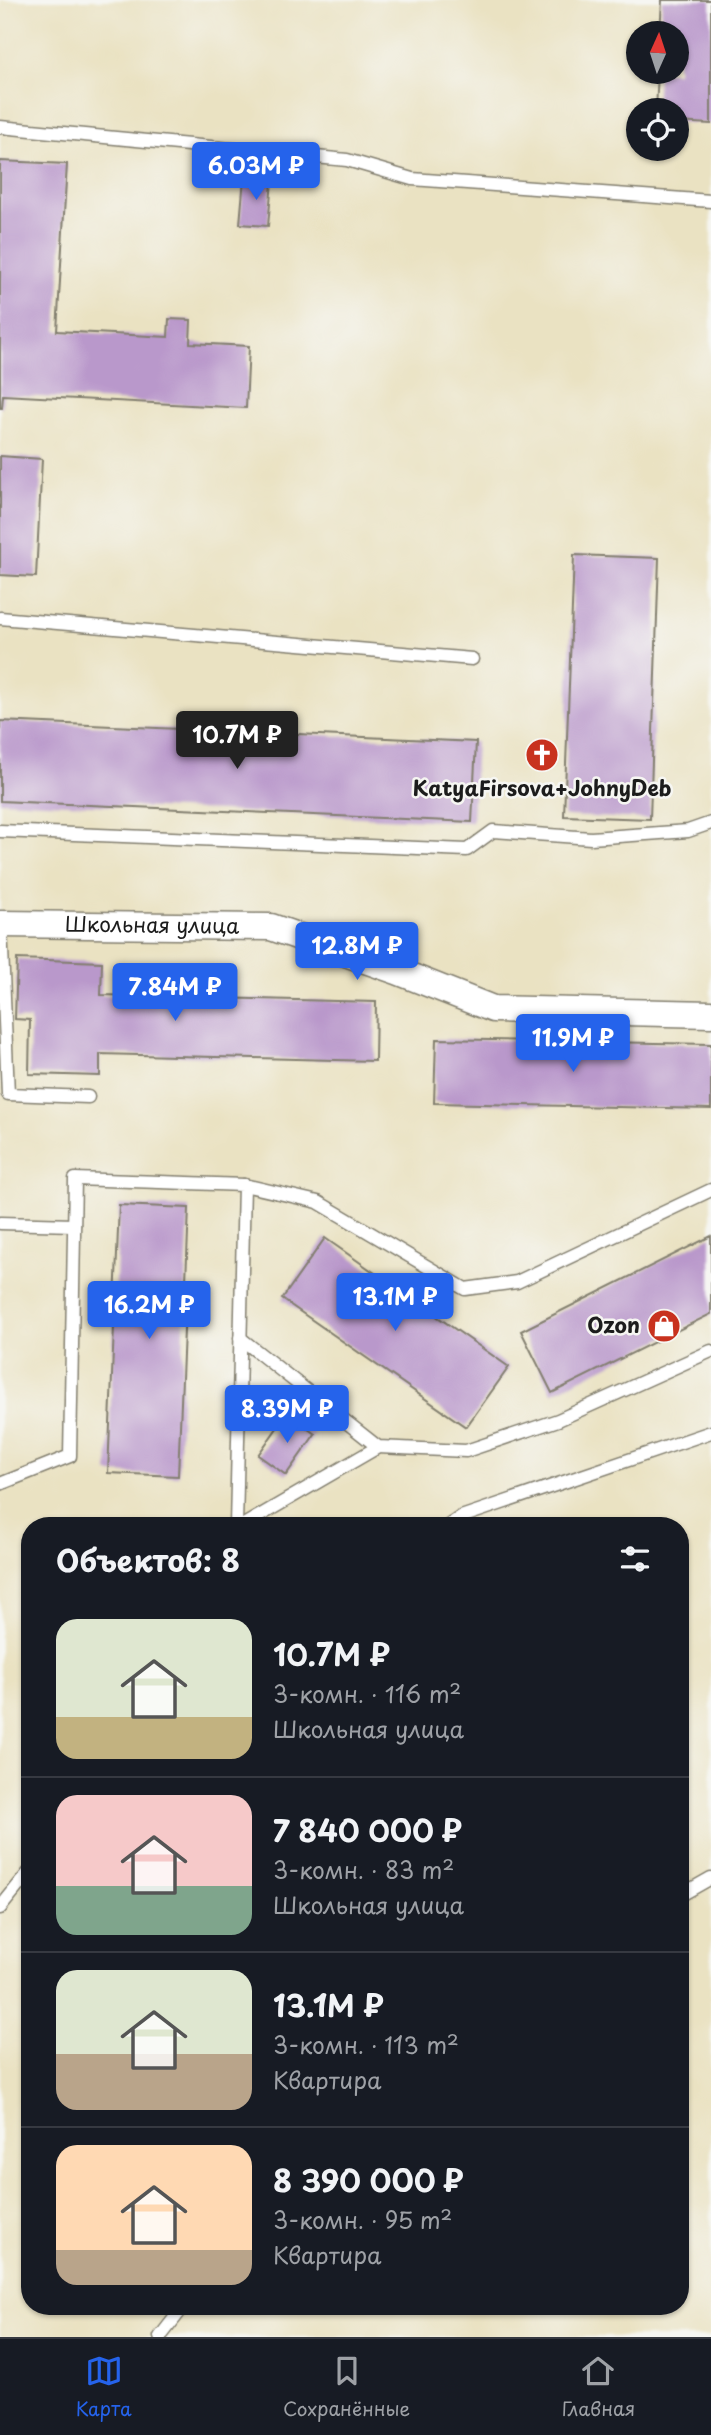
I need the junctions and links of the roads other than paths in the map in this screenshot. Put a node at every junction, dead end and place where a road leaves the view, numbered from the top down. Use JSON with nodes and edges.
{"nodes":[{"id":1,"x":0,"y":127,"type":"edge"},
{"id":2,"x":711,"y":201,"type":"edge"},
{"id":3,"x":0,"y":618,"type":"edge"},
{"id":4,"x":472,"y":659,"type":"dead end"},
{"id":5,"x":711,"y":823,"type":"edge"},
{"id":6,"x":0,"y":831,"type":"edge"},
{"id":7,"x":1,"y":923,"type":"edge"},
{"id":8,"x":711,"y":1014,"type":"edge"},
{"id":9,"x":88,"y":1097,"type":"dead end"},
{"id":10,"x":244,"y":1185,"type":"junction"},
{"id":11,"x":711,"y":1191,"type":"edge"},
{"id":12,"x":0,"y":1223,"type":"edge"},
{"id":13,"x":74,"y":1225,"type":"junction"},
{"id":14,"x":240,"y":1338,"type":"junction"},
{"id":15,"x":711,"y":1351,"type":"edge"},
{"id":16,"x":711,"y":1432,"type":"edge"},
{"id":17,"x":378,"y":1447,"type":"junction"},
{"id":18,"x":0,"y":1484,"type":"edge"},
{"id":19,"x":236,"y":1517,"type":"edge"},
{"id":20,"x":257,"y":1517,"type":"edge"},
{"id":21,"x":461,"y":1517,"type":"edge"},
{"id":22,"x":711,"y":1878,"type":"edge"},
{"id":23,"x":21,"y":1882,"type":"edge"},
{"id":24,"x":689,"y":1890,"type":"edge"},
{"id":25,"x":0,"y":1908,"type":"edge"},
{"id":26,"x":177,"y":2315,"type":"edge"},
{"id":27,"x":160,"y":2337,"type":"edge"}],
"edges":[{"from":1,"to":2,"type":"lane"},
{"from":3,"to":4,"type":"lane"},
{"from":5,"to":6,"type":"lane"},
{"from":7,"to":8,"type":"street","name":"Школьная улица"},
{"from":7,"to":9,"type":"lane"},
{"from":10,"to":11,"type":"lane"},
{"from":10,"to":13,"type":"lane"},
{"from":10,"to":14,"type":"lane"},
{"from":12,"to":13,"type":"lane"},
{"from":13,"to":18,"type":"lane"},
{"from":14,"to":17,"type":"lane"},
{"from":14,"to":19,"type":"lane"},
{"from":15,"to":17,"type":"lane"},
{"from":16,"to":21,"type":"lane"},
{"from":17,"to":20,"type":"lane"},
{"from":22,"to":24,"type":"lane"},
{"from":23,"to":25,"type":"lane"},
{"from":26,"to":27,"type":"lane"}]}
